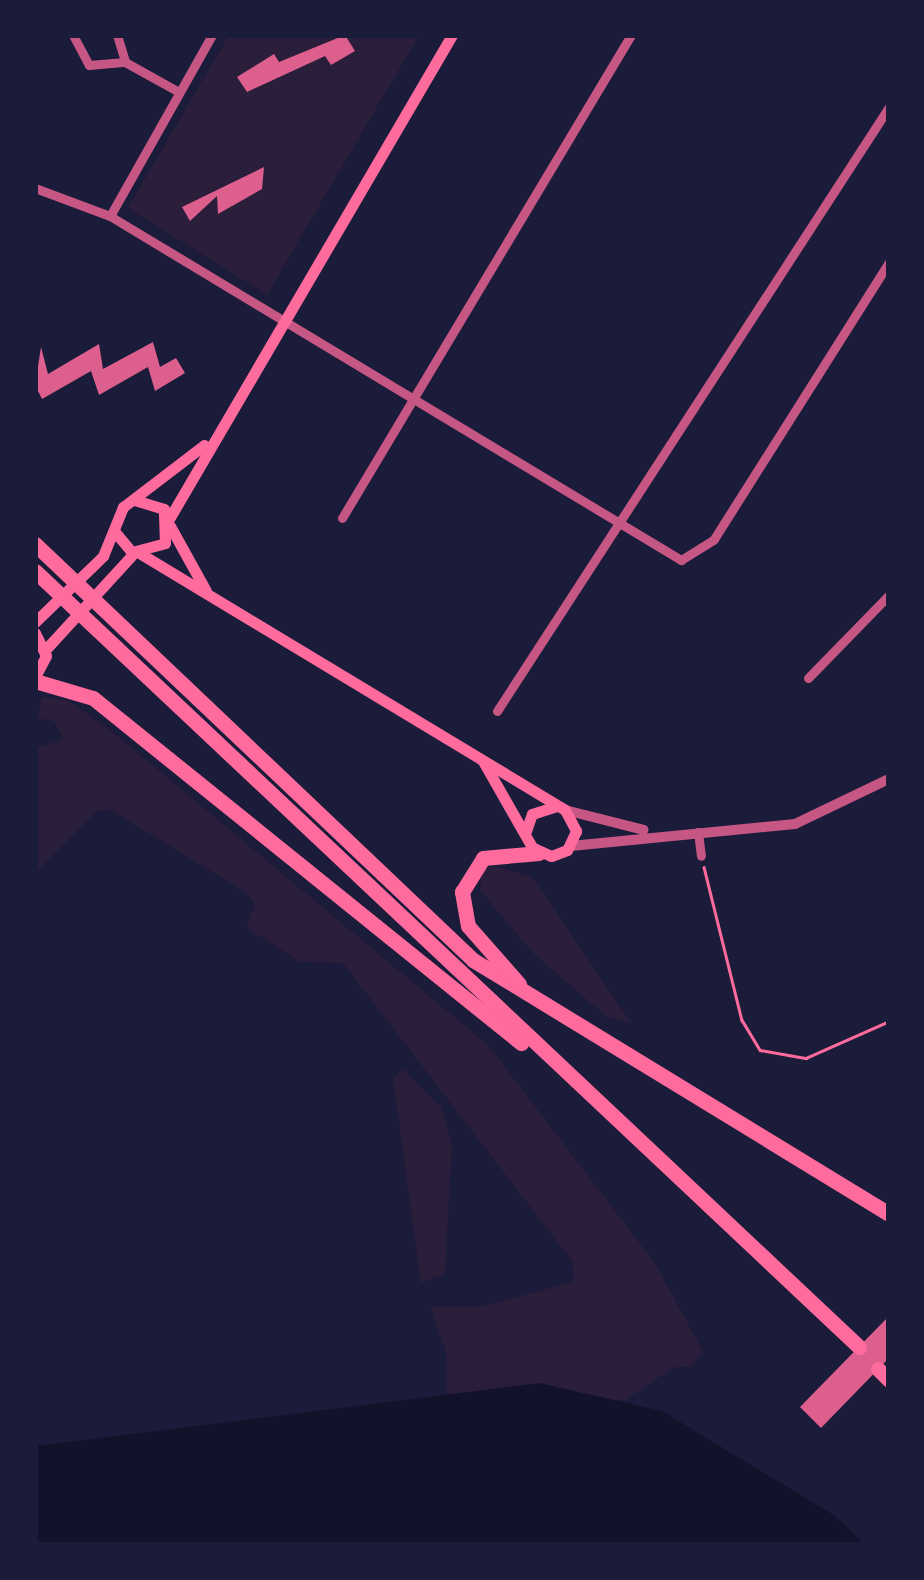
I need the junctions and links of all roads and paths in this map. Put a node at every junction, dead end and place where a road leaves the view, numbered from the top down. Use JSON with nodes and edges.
{"nodes":[{"id":1,"x":74,"y":35,"type":"edge"},
{"id":2,"x":117,"y":35,"type":"edge"},
{"id":3,"x":212,"y":35,"type":"edge"},
{"id":4,"x":452,"y":35,"type":"edge"},
{"id":5,"x":631,"y":35,"type":"edge"},
{"id":6,"x":125,"y":62,"type":"junction"},
{"id":7,"x":179,"y":92,"type":"junction"},
{"id":8,"x":889,"y":109,"type":"edge"},
{"id":9,"x":35,"y":188,"type":"edge"},
{"id":10,"x":110,"y":216,"type":"junction"},
{"id":11,"x":889,"y":262,"type":"edge"},
{"id":12,"x":284,"y":322,"type":"junction"},
{"id":13,"x":415,"y":400,"type":"junction"},
{"id":14,"x":207,"y":443,"type":"junction"},
{"id":15,"x":130,"y":502,"type":"junction"},
{"id":16,"x":342,"y":518,"type":"dead end"},
{"id":17,"x":170,"y":522,"type":"junction"},
{"id":18,"x":618,"y":523,"type":"junction"},
{"id":19,"x":115,"y":532,"type":"junction"},
{"id":20,"x":35,"y":544,"type":"edge"},
{"id":21,"x":138,"y":554,"type":"junction"},
{"id":22,"x":35,"y":572,"type":"edge"},
{"id":23,"x":206,"y":591,"type":"junction"},
{"id":24,"x":889,"y":595,"type":"edge"},
{"id":25,"x":39,"y":619,"type":"edge"},
{"id":26,"x":35,"y":634,"type":"edge"},
{"id":27,"x":46,"y":649,"type":"junction"},
{"id":28,"x":808,"y":678,"type":"dead end"},
{"id":29,"x":35,"y":679,"type":"edge"},
{"id":30,"x":497,"y":712,"type":"dead end"},
{"id":31,"x":483,"y":761,"type":"junction"},
{"id":32,"x":889,"y":779,"type":"edge"},
{"id":33,"x":561,"y":808,"type":"junction"},
{"id":34,"x":526,"y":831,"type":"junction"},
{"id":35,"x":650,"y":832,"type":"junction"},
{"id":36,"x":698,"y":832,"type":"junction"},
{"id":37,"x":571,"y":846,"type":"junction"},
{"id":38,"x":540,"y":853,"type":"junction"},
{"id":39,"x":701,"y":856,"type":"joint"},
{"id":40,"x":552,"y":1013,"type":"junction"},
{"id":41,"x":889,"y":1021,"type":"edge"},
{"id":42,"x":579,"y":1086,"type":"junction"},
{"id":43,"x":889,"y":1214,"type":"edge"},
{"id":44,"x":859,"y":1347,"type":"dead end"}],
"edges":[{"from":1,"to":6,"type":"street"},
{"from":2,"to":6,"type":"street"},
{"from":3,"to":7,"type":"street"},
{"from":4,"to":12,"type":"main road"},
{"from":5,"to":13,"type":"street"},
{"from":6,"to":7,"type":"street"},
{"from":7,"to":10,"type":"street"},
{"from":8,"to":18,"type":"street"},
{"from":9,"to":10,"type":"street"},
{"from":10,"to":12,"type":"street"},
{"from":11,"to":18,"type":"street"},
{"from":12,"to":13,"type":"street"},
{"from":12,"to":14,"type":"main road"},
{"from":13,"to":16,"type":"street"},
{"from":13,"to":18,"type":"street"},
{"from":14,"to":15,"type":"main road"},
{"from":14,"to":17,"type":"main road"},
{"from":15,"to":17,"type":"main road"},
{"from":15,"to":19,"type":"main road"},
{"from":17,"to":21,"type":"main road"},
{"from":17,"to":23,"type":"main road"},
{"from":18,"to":30,"type":"street"},
{"from":19,"to":21,"type":"main road"},
{"from":19,"to":25,"type":"main road"},
{"from":20,"to":40,"type":"highway"},
{"from":21,"to":23,"type":"main road"},
{"from":21,"to":27,"type":"main road"},
{"from":22,"to":42,"type":"highway"},
{"from":23,"to":31,"type":"main road"},
{"from":24,"to":28,"type":"street"},
{"from":26,"to":27,"type":"main road"},
{"from":27,"to":29,"type":"main road"},
{"from":29,"to":42,"type":"highway"},
{"from":31,"to":33,"type":"main road"},
{"from":31,"to":34,"type":"main road"},
{"from":32,"to":36,"type":"street"},
{"from":33,"to":34,"type":"main road"},
{"from":33,"to":35,"type":"street"},
{"from":33,"to":37,"type":"main road"},
{"from":34,"to":38,"type":"main road"},
{"from":35,"to":36,"type":"street"},
{"from":35,"to":37,"type":"street"},
{"from":36,"to":39,"type":"street"},
{"from":37,"to":38,"type":"main road"},
{"from":38,"to":40,"type":"highway"},
{"from":39,"to":41,"type":"path"},
{"from":40,"to":43,"type":"highway"},
{"from":42,"to":44,"type":"highway"}]}
